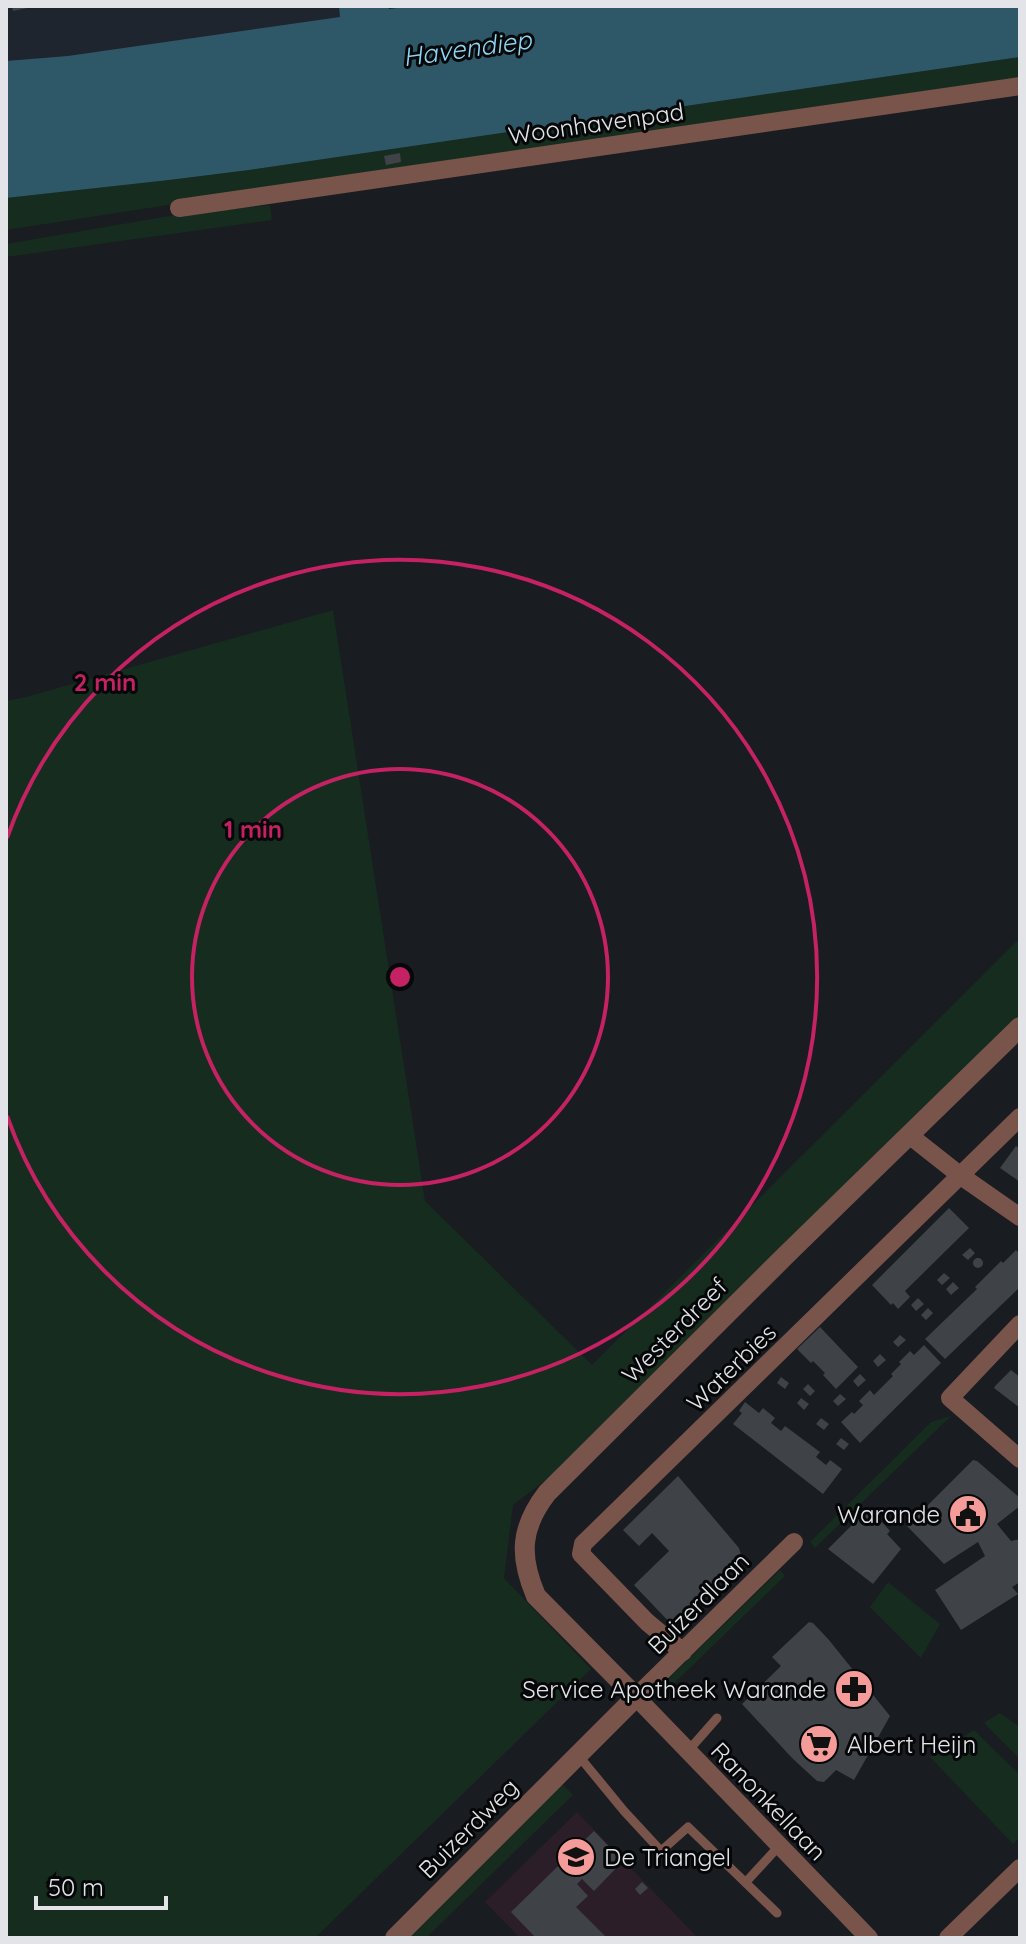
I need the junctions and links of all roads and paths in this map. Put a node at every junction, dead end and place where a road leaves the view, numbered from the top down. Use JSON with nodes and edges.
{"nodes":[{"id":1,"x":1020,"y":86,"type":"edge"},
{"id":2,"x":179,"y":208,"type":"dead end"},
{"id":3,"x":1020,"y":1027,"type":"edge"},
{"id":4,"x":1020,"y":1117,"type":"edge"},
{"id":5,"x":909,"y":1135,"type":"junction"},
{"id":6,"x":961,"y":1176,"type":"junction"},
{"id":7,"x":1020,"y":1217,"type":"edge"},
{"id":8,"x":1020,"y":1324,"type":"edge"},
{"id":9,"x":1020,"y":1459,"type":"edge"},
{"id":10,"x":794,"y":1542,"type":"dead end"},
{"id":11,"x":683,"y":1652,"type":"junction"},
{"id":12,"x":636,"y":1697,"type":"junction"},
{"id":13,"x":717,"y":1718,"type":"dead end"},
{"id":14,"x":688,"y":1751,"type":"junction"},
{"id":15,"x":578,"y":1755,"type":"junction"},
{"id":16,"x":779,"y":1846,"type":"junction"},
{"id":17,"x":1020,"y":1868,"type":"edge"},
{"id":18,"x":746,"y":1882,"type":"junction"},
{"id":19,"x":777,"y":1913,"type":"dead end"},
{"id":20,"x":395,"y":1938,"type":"edge"},
{"id":21,"x":869,"y":1938,"type":"edge"},
{"id":22,"x":948,"y":1938,"type":"edge"}],
"edges":[{"from":1,"to":2,"type":"street","name":"Woonhavenpad"},
{"from":3,"to":5,"type":"street","name":"Westerdreef"},
{"from":4,"to":6,"type":"street","name":"Waterbies"},
{"from":5,"to":6,"type":"street"},
{"from":5,"to":12,"type":"street","name":"Westerdreef"},
{"from":6,"to":7,"type":"street"},
{"from":6,"to":11,"type":"street","name":"Waterbies"},
{"from":8,"to":9,"type":"street"},
{"from":10,"to":11,"type":"street","name":"Buizerdlaan"},
{"from":11,"to":12,"type":"street","name":"Buizerdlaan"},
{"from":12,"to":14,"type":"street","name":"Ranonkellaan"},
{"from":12,"to":15,"type":"street","name":"Buizerdweg"},
{"from":13,"to":14,"type":"lane"},
{"from":14,"to":16,"type":"street","name":"Ranonkellaan"},
{"from":15,"to":18,"type":"lane"},
{"from":15,"to":20,"type":"street","name":"Buizerdweg"},
{"from":16,"to":18,"type":"lane"},
{"from":16,"to":21,"type":"street","name":"Ranonkellaan"},
{"from":17,"to":22,"type":"street"},
{"from":18,"to":19,"type":"lane"}]}
